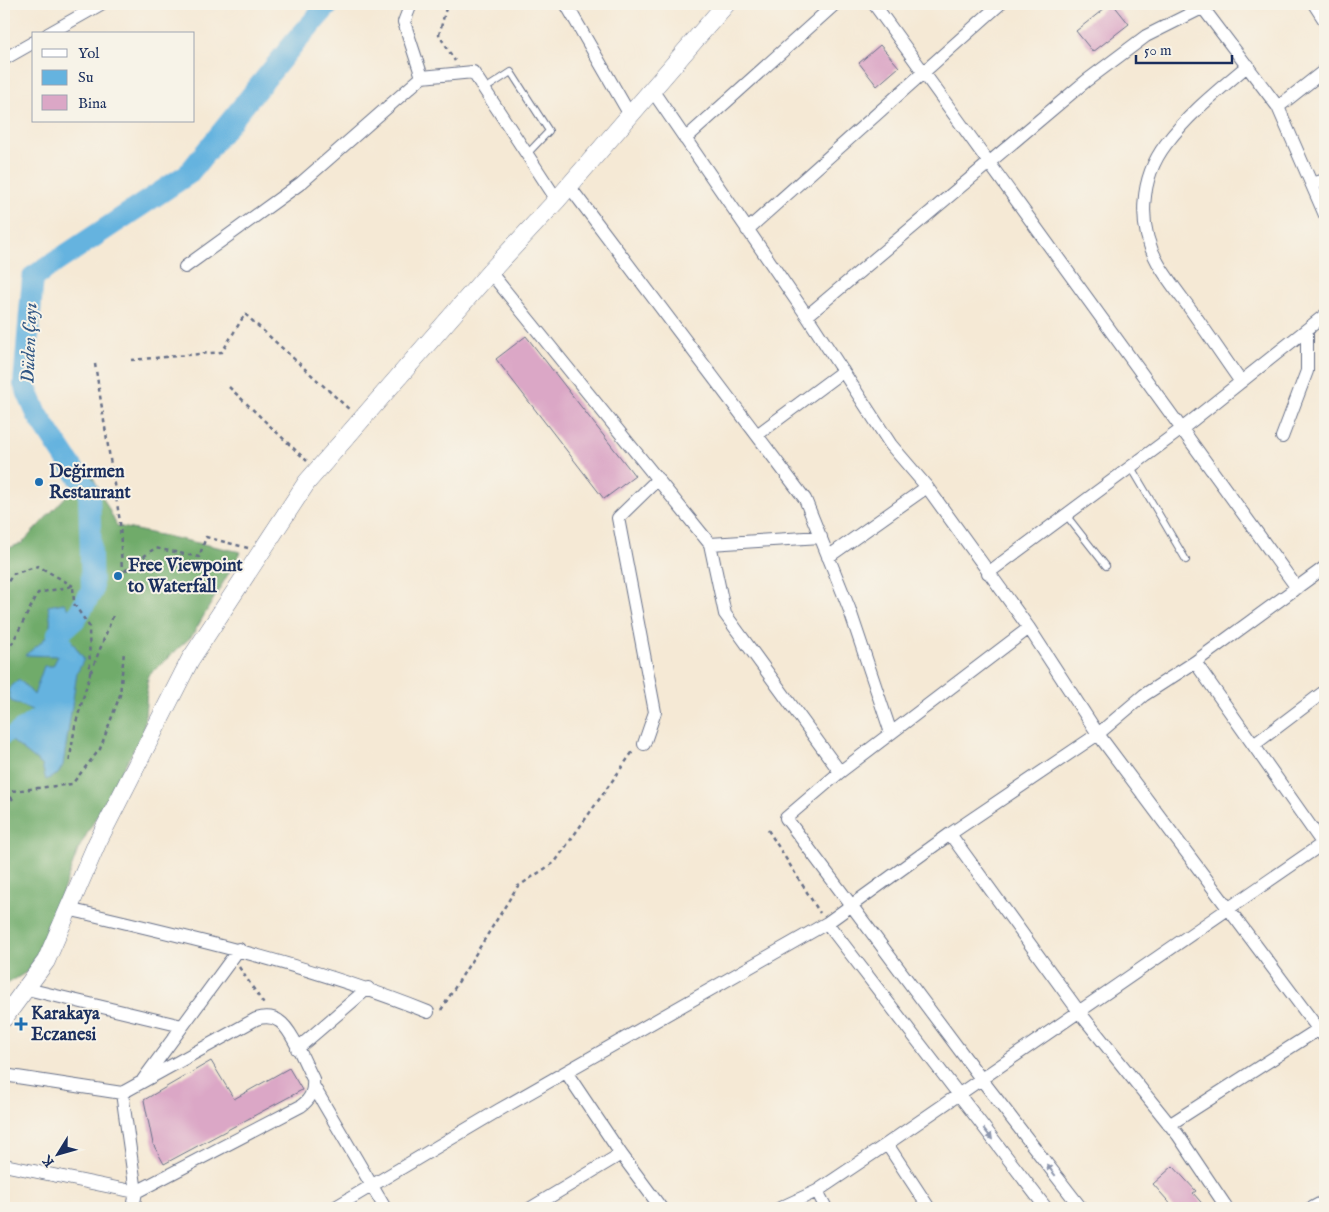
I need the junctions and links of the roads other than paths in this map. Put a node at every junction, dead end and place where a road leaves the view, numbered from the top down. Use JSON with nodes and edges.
{"nodes":[{"id":1,"x":101,"y":4,"type":"edge"},
{"id":2,"x":411,"y":4,"type":"edge"},
{"id":3,"x":566,"y":4,"type":"edge"},
{"id":4,"x":726,"y":4,"type":"edge"},
{"id":5,"x":835,"y":4,"type":"edge"},
{"id":6,"x":874,"y":4,"type":"edge"},
{"id":7,"x":1000,"y":4,"type":"edge"},
{"id":8,"x":1205,"y":5,"type":"edge"},
{"id":9,"x":1319,"y":5,"type":"edge"},
{"id":10,"x":1325,"y":21,"type":"edge"},
{"id":11,"x":52,"y":32,"type":"edge"},
{"id":12,"x":32,"y":43,"type":"edge"},
{"id":13,"x":4,"y":59,"type":"edge"},
{"id":14,"x":1248,"y":65,"type":"junction"},
{"id":15,"x":1325,"y":70,"type":"edge"},
{"id":16,"x":925,"y":73,"type":"junction"},
{"id":17,"x":422,"y":77,"type":"junction"},
{"id":18,"x":486,"y":89,"type":"junction"},
{"id":19,"x":652,"y":90,"type":"junction"},
{"id":20,"x":1278,"y":107,"type":"junction"},
{"id":21,"x":630,"y":115,"type":"junction"},
{"id":22,"x":685,"y":139,"type":"junction"},
{"id":23,"x":528,"y":153,"type":"junction"},
{"id":24,"x":989,"y":162,"type":"junction"},
{"id":25,"x":1325,"y":180,"type":"edge"},
{"id":26,"x":1312,"y":184,"type":"junction"},
{"id":27,"x":569,"y":186,"type":"junction"},
{"id":28,"x":557,"y":200,"type":"junction"},
{"id":29,"x":1325,"y":215,"type":"edge"},
{"id":30,"x":747,"y":230,"type":"junction"},
{"id":31,"x":184,"y":266,"type":"dead end"},
{"id":32,"x":490,"y":272,"type":"junction"},
{"id":33,"x":1325,"y":315,"type":"edge"},
{"id":34,"x":807,"y":316,"type":"junction"},
{"id":35,"x":1307,"y":330,"type":"junction"},
{"id":36,"x":843,"y":371,"type":"junction"},
{"id":37,"x":1241,"y":382,"type":"junction"},
{"id":38,"x":1183,"y":428,"type":"junction"},
{"id":39,"x":757,"y":435,"type":"junction"},
{"id":40,"x":1282,"y":437,"type":"dead end"},
{"id":41,"x":1131,"y":467,"type":"junction"},
{"id":42,"x":658,"y":479,"type":"junction"},
{"id":43,"x":927,"y":487,"type":"junction"},
{"id":44,"x":1066,"y":515,"type":"junction"},
{"id":45,"x":821,"y":537,"type":"junction"},
{"id":46,"x":710,"y":544,"type":"junction"},
{"id":47,"x":828,"y":557,"type":"junction"},
{"id":48,"x":1186,"y":560,"type":"dead end"},
{"id":49,"x":1106,"y":566,"type":"dead end"},
{"id":50,"x":1325,"y":567,"type":"edge"},
{"id":51,"x":988,"y":573,"type":"junction"},
{"id":52,"x":1297,"y":588,"type":"junction"},
{"id":53,"x":1029,"y":628,"type":"junction"},
{"id":54,"x":1195,"y":662,"type":"junction"},
{"id":55,"x":1325,"y":691,"type":"edge"},
{"id":56,"x":891,"y":733,"type":"junction"},
{"id":57,"x":1098,"y":734,"type":"junction"},
{"id":58,"x":644,"y":744,"type":"road end"},
{"id":59,"x":1255,"y":744,"type":"junction"},
{"id":60,"x":840,"y":772,"type":"junction"},
{"id":61,"x":950,"y":834,"type":"junction"},
{"id":62,"x":1324,"y":843,"type":"edge"},
{"id":63,"x":852,"y":906,"type":"junction"},
{"id":64,"x":68,"y":909,"type":"junction"},
{"id":65,"x":1230,"y":910,"type":"junction"},
{"id":66,"x":827,"y":923,"type":"junction"},
{"id":67,"x":236,"y":953,"type":"junction"},
{"id":68,"x":368,"y":988,"type":"junction"},
{"id":69,"x":27,"y":989,"type":"junction"},
{"id":70,"x":6,"y":1010,"type":"edge"},
{"id":71,"x":428,"y":1012,"type":"road end"},
{"id":72,"x":1080,"y":1013,"type":"junction"},
{"id":73,"x":182,"y":1026,"type":"junction"},
{"id":74,"x":1323,"y":1031,"type":"edge"},
{"id":75,"x":297,"y":1049,"type":"junction"},
{"id":76,"x":566,"y":1072,"type":"junction"},
{"id":77,"x":4,"y":1075,"type":"edge"},
{"id":78,"x":982,"y":1080,"type":"junction"},
{"id":79,"x":141,"y":1083,"type":"junction"},
{"id":80,"x":314,"y":1087,"type":"junction"},
{"id":81,"x":122,"y":1093,"type":"junction"},
{"id":82,"x":959,"y":1096,"type":"junction"},
{"id":83,"x":1169,"y":1125,"type":"junction"},
{"id":84,"x":887,"y":1144,"type":"junction"},
{"id":85,"x":621,"y":1154,"type":"junction"},
{"id":86,"x":4,"y":1166,"type":"edge"},
{"id":87,"x":372,"y":1186,"type":"junction"},
{"id":88,"x":818,"y":1191,"type":"junction"},
{"id":89,"x":136,"y":1192,"type":"junction"},
{"id":90,"x":1325,"y":1201,"type":"edge"},
{"id":91,"x":133,"y":1208,"type":"edge"},
{"id":92,"x":334,"y":1208,"type":"edge"},
{"id":93,"x":385,"y":1208,"type":"edge"},
{"id":94,"x":531,"y":1208,"type":"edge"},
{"id":95,"x":661,"y":1208,"type":"edge"},
{"id":96,"x":780,"y":1208,"type":"edge"},
{"id":97,"x":826,"y":1208,"type":"edge"},
{"id":98,"x":929,"y":1208,"type":"edge"},
{"id":99,"x":1046,"y":1208,"type":"edge"},
{"id":100,"x":1081,"y":1208,"type":"edge"},
{"id":101,"x":1227,"y":1208,"type":"edge"},
{"id":102,"x":1312,"y":1208,"type":"edge"}],
"edges":[{"from":1,"to":11,"type":"street"},
{"from":2,"to":17,"type":"street"},
{"from":3,"to":21,"type":"street"},
{"from":4,"to":19,"type":"street"},
{"from":5,"to":22,"type":"street"},
{"from":6,"to":16,"type":"street"},
{"from":7,"to":16,"type":"street"},
{"from":8,"to":14,"type":"street"},
{"from":8,"to":24,"type":"street"},
{"from":9,"to":10,"type":"street"},
{"from":12,"to":13,"type":"street"},
{"from":14,"to":20,"type":"street"},
{"from":14,"to":37,"type":"street"},
{"from":15,"to":20,"type":"street"},
{"from":16,"to":24,"type":"street"},
{"from":16,"to":30,"type":"street"},
{"from":17,"to":18,"type":"street"},
{"from":17,"to":31,"type":"street"},
{"from":18,"to":23,"type":"street"},
{"from":18,"to":23,"type":"lane"},
{"from":19,"to":21,"type":"street"},
{"from":19,"to":22,"type":"street"},
{"from":20,"to":26,"type":"street"},
{"from":21,"to":27,"type":"street"},
{"from":22,"to":30,"type":"street"},
{"from":23,"to":28,"type":"street"},
{"from":24,"to":34,"type":"street"},
{"from":24,"to":38,"type":"street"},
{"from":25,"to":26,"type":"street"},
{"from":26,"to":29,"type":"street"},
{"from":27,"to":28,"type":"street"},
{"from":27,"to":39,"type":"street"},
{"from":28,"to":32,"type":"street"},
{"from":30,"to":34,"type":"street"},
{"from":32,"to":42,"type":"street"},
{"from":32,"to":64,"type":"street"},
{"from":33,"to":35,"type":"street"},
{"from":34,"to":36,"type":"street"},
{"from":35,"to":37,"type":"street"},
{"from":35,"to":40,"type":"street"},
{"from":36,"to":39,"type":"street"},
{"from":36,"to":43,"type":"street"},
{"from":37,"to":38,"type":"street"},
{"from":38,"to":41,"type":"street"},
{"from":38,"to":52,"type":"street"},
{"from":39,"to":45,"type":"street"},
{"from":41,"to":44,"type":"street"},
{"from":41,"to":48,"type":"lane"},
{"from":42,"to":46,"type":"street"},
{"from":42,"to":58,"type":"street"},
{"from":43,"to":47,"type":"street"},
{"from":43,"to":51,"type":"street"},
{"from":44,"to":49,"type":"lane"},
{"from":44,"to":51,"type":"street"},
{"from":45,"to":46,"type":"street"},
{"from":45,"to":47,"type":"street"},
{"from":46,"to":60,"type":"street"},
{"from":47,"to":56,"type":"street"},
{"from":50,"to":52,"type":"street"},
{"from":51,"to":53,"type":"street"},
{"from":52,"to":54,"type":"street"},
{"from":53,"to":56,"type":"street"},
{"from":53,"to":57,"type":"street"},
{"from":54,"to":57,"type":"street"},
{"from":54,"to":59,"type":"street"},
{"from":55,"to":59,"type":"street"},
{"from":56,"to":60,"type":"street"},
{"from":57,"to":61,"type":"street"},
{"from":57,"to":65,"type":"street"},
{"from":59,"to":62,"type":"street"},
{"from":60,"to":63,"type":"street"},
{"from":61,"to":63,"type":"street"},
{"from":61,"to":72,"type":"street"},
{"from":62,"to":65,"type":"street"},
{"from":63,"to":66,"type":"street"},
{"from":63,"to":78,"type":"street"},
{"from":64,"to":67,"type":"street"},
{"from":64,"to":69,"type":"street"},
{"from":65,"to":72,"type":"street"},
{"from":65,"to":74,"type":"street"},
{"from":66,"to":76,"type":"street"},
{"from":66,"to":82,"type":"street"},
{"from":67,"to":68,"type":"street"},
{"from":67,"to":73,"type":"street"},
{"from":68,"to":71,"type":"street"},
{"from":68,"to":75,"type":"street"},
{"from":69,"to":70,"type":"street"},
{"from":69,"to":73,"type":"street"},
{"from":72,"to":78,"type":"street"},
{"from":72,"to":83,"type":"street"},
{"from":73,"to":79,"type":"street"},
{"from":74,"to":83,"type":"street"},
{"from":75,"to":79,"type":"street"},
{"from":75,"to":80,"type":"street"},
{"from":76,"to":85,"type":"street"},
{"from":76,"to":87,"type":"street"},
{"from":77,"to":81,"type":"street"},
{"from":78,"to":82,"type":"street"},
{"from":100,"to":78,"type":"street","one_way":true},
{"from":79,"to":81,"type":"street"},
{"from":80,"to":87,"type":"street"},
{"from":80,"to":89,"type":"street"},
{"from":81,"to":89,"type":"street"},
{"from":82,"to":84,"type":"street"},
{"from":82,"to":99,"type":"street","one_way":true},
{"from":83,"to":101,"type":"street"},
{"from":84,"to":88,"type":"street"},
{"from":84,"to":98,"type":"street"},
{"from":85,"to":94,"type":"street"},
{"from":85,"to":95,"type":"street"},
{"from":86,"to":89,"type":"street"},
{"from":87,"to":92,"type":"street"},
{"from":87,"to":93,"type":"street"},
{"from":88,"to":96,"type":"street"},
{"from":88,"to":97,"type":"street"},
{"from":89,"to":91,"type":"street"},
{"from":90,"to":102,"type":"street"}]}
